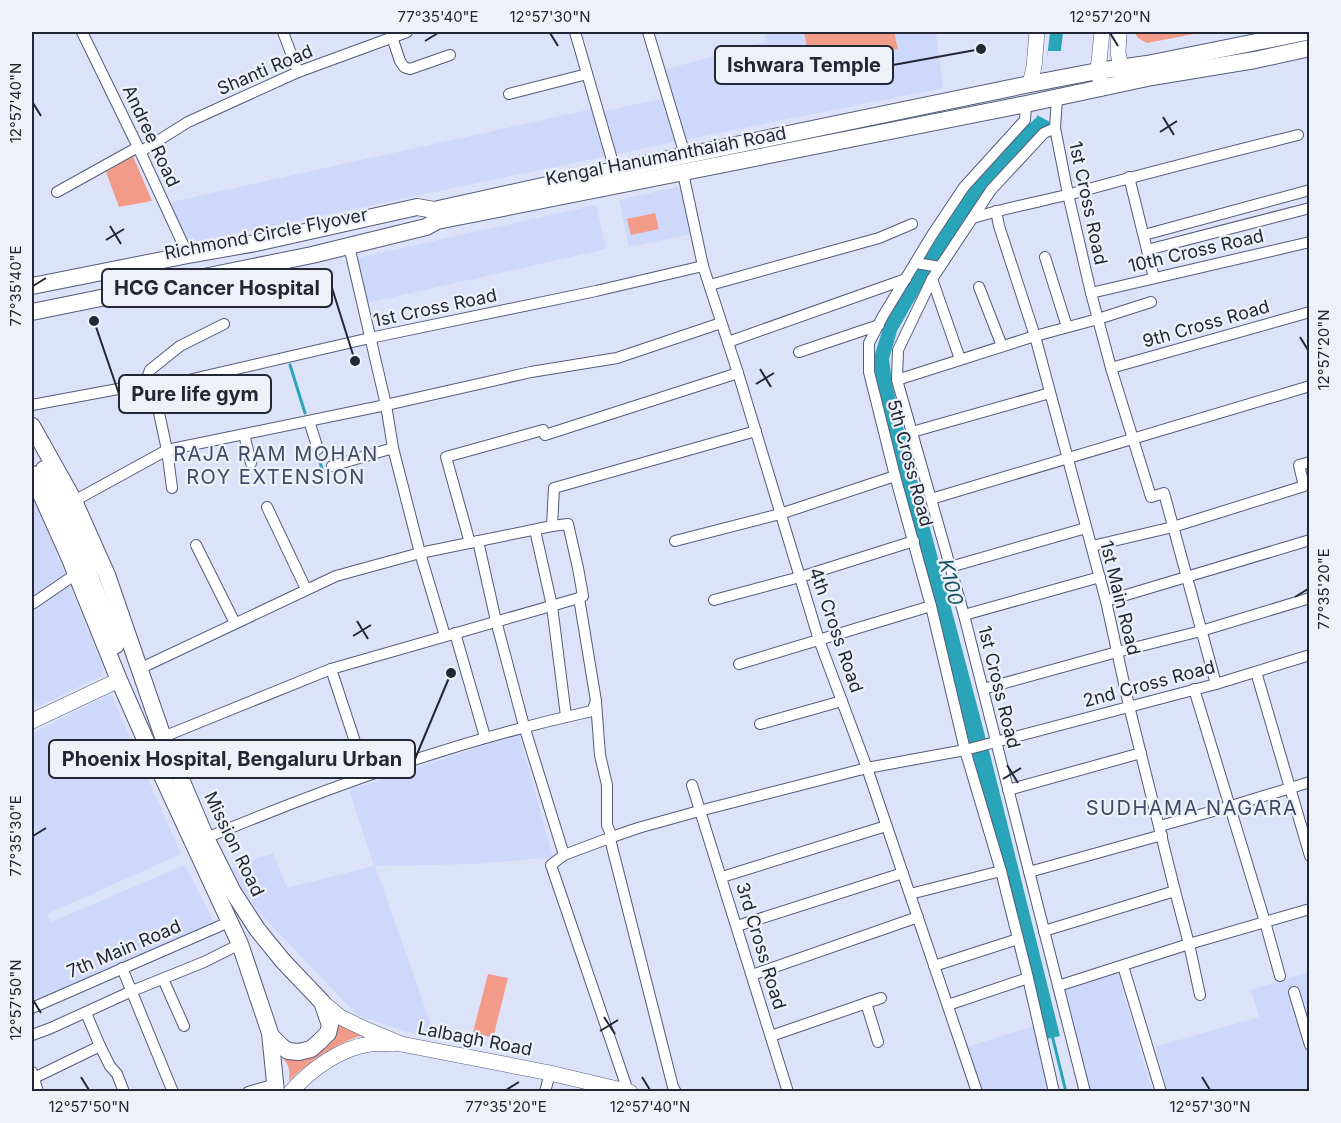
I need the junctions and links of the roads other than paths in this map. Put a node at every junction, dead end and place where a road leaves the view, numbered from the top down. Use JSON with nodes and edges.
{"nodes":[{"id":1,"x":82,"y":32,"type":"edge"},
{"id":2,"x":283,"y":32,"type":"edge"},
{"id":3,"x":408,"y":32,"type":"edge"},
{"id":4,"x":575,"y":32,"type":"edge"},
{"id":5,"x":648,"y":32,"type":"edge"},
{"id":6,"x":1037,"y":32,"type":"edge"},
{"id":7,"x":1102,"y":32,"type":"edge"},
{"id":8,"x":1119,"y":32,"type":"edge"},
{"id":9,"x":1306,"y":32,"type":"edge"},
{"id":10,"x":392,"y":37,"type":"junction"},
{"id":11,"x":1310,"y":48,"type":"edge"},
{"id":12,"x":450,"y":55,"type":"dead end"},
{"id":13,"x":1098,"y":71,"type":"junction"},
{"id":14,"x":298,"y":72,"type":"junction"},
{"id":15,"x":587,"y":74,"type":"junction"},
{"id":16,"x":1122,"y":76,"type":"junction"},
{"id":17,"x":1044,"y":81,"type":"junction"},
{"id":18,"x":1102,"y":88,"type":"junction"},
{"id":19,"x":509,"y":94,"type":"dead end"},
{"id":20,"x":1044,"y":101,"type":"junction"},
{"id":21,"x":1055,"y":128,"type":"junction"},
{"id":22,"x":1298,"y":135,"type":"dead end"},
{"id":23,"x":139,"y":149,"type":"junction"},
{"id":24,"x":685,"y":155,"type":"junction"},
{"id":25,"x":615,"y":170,"type":"junction"},
{"id":26,"x":683,"y":173,"type":"junction"},
{"id":27,"x":1129,"y":177,"type":"junction"},
{"id":28,"x":1310,"y":190,"type":"edge"},
{"id":29,"x":57,"y":192,"type":"dead end"},
{"id":30,"x":1068,"y":194,"type":"junction"},
{"id":31,"x":1310,"y":208,"type":"edge"},
{"id":32,"x":996,"y":211,"type":"junction"},
{"id":33,"x":436,"y":215,"type":"junction"},
{"id":34,"x":973,"y":218,"type":"junction"},
{"id":35,"x":417,"y":220,"type":"junction"},
{"id":36,"x":912,"y":224,"type":"dead end"},
{"id":37,"x":1144,"y":235,"type":"junction"},
{"id":38,"x":1310,"y":242,"type":"edge"},
{"id":39,"x":349,"y":246,"type":"junction"},
{"id":40,"x":1147,"y":250,"type":"junction"},
{"id":41,"x":188,"y":255,"type":"junction"},
{"id":42,"x":1045,"y":257,"type":"dead end"},
{"id":43,"x":918,"y":263,"type":"junction"},
{"id":44,"x":703,"y":266,"type":"junction"},
{"id":45,"x":938,"y":266,"type":"junction"},
{"id":46,"x":1154,"y":278,"type":"junction"},
{"id":47,"x":906,"y":279,"type":"junction"},
{"id":48,"x":932,"y":279,"type":"junction"},
{"id":49,"x":710,"y":285,"type":"junction"},
{"id":50,"x":32,"y":286,"type":"edge"},
{"id":51,"x":979,"y":287,"type":"dead end"},
{"id":52,"x":1091,"y":293,"type":"junction"},
{"id":53,"x":32,"y":294,"type":"edge"},
{"id":54,"x":32,"y":300,"type":"edge"},
{"id":55,"x":1151,"y":302,"type":"dead end"},
{"id":56,"x":32,"y":312,"type":"edge"},
{"id":57,"x":1310,"y":312,"type":"edge"},
{"id":58,"x":1098,"y":320,"type":"junction"},
{"id":59,"x":721,"y":323,"type":"junction"},
{"id":60,"x":224,"y":324,"type":"dead end"},
{"id":61,"x":879,"y":325,"type":"junction"},
{"id":62,"x":1067,"y":327,"type":"junction"},
{"id":63,"x":1035,"y":336,"type":"junction"},
{"id":64,"x":370,"y":338,"type":"junction"},
{"id":65,"x":728,"y":342,"type":"junction"},
{"id":66,"x":1002,"y":346,"type":"junction"},
{"id":67,"x":799,"y":352,"type":"dead end"},
{"id":68,"x":960,"y":360,"type":"junction"},
{"id":69,"x":1111,"y":368,"type":"junction"},
{"id":70,"x":738,"y":373,"type":"junction"},
{"id":71,"x":897,"y":380,"type":"junction"},
{"id":72,"x":149,"y":385,"type":"junction"},
{"id":73,"x":1310,"y":386,"type":"edge"},
{"id":74,"x":1050,"y":393,"type":"junction"},
{"id":75,"x":32,"y":405,"type":"edge"},
{"id":76,"x":386,"y":405,"type":"junction"},
{"id":77,"x":309,"y":421,"type":"junction"},
{"id":78,"x":32,"y":426,"type":"edge"},
{"id":79,"x":756,"y":431,"type":"junction"},
{"id":80,"x":912,"y":432,"type":"junction"},
{"id":81,"x":244,"y":434,"type":"junction"},
{"id":82,"x":1132,"y":437,"type":"junction"},
{"id":83,"x":32,"y":446,"type":"edge"},
{"id":84,"x":393,"y":448,"type":"junction"},
{"id":85,"x":318,"y":449,"type":"dead end"},
{"id":86,"x":167,"y":450,"type":"junction"},
{"id":87,"x":1068,"y":458,"type":"junction"},
{"id":88,"x":1310,"y":462,"type":"edge"},
{"id":89,"x":251,"y":463,"type":"dead end"},
{"id":90,"x":332,"y":466,"type":"dead end"},
{"id":91,"x":32,"y":474,"type":"edge"},
{"id":92,"x":895,"y":476,"type":"junction"},
{"id":93,"x":172,"y":488,"type":"dead end"},
{"id":94,"x":931,"y":499,"type":"junction"},
{"id":95,"x":74,"y":501,"type":"junction"},
{"id":96,"x":267,"y":507,"type":"dead end"},
{"id":97,"x":780,"y":514,"type":"junction"},
{"id":98,"x":552,"y":525,"type":"junction"},
{"id":99,"x":1173,"y":527,"type":"junction"},
{"id":100,"x":1086,"y":528,"type":"junction"},
{"id":101,"x":535,"y":530,"type":"junction"},
{"id":102,"x":1310,"y":540,"type":"edge"},
{"id":103,"x":675,"y":541,"type":"dead end"},
{"id":104,"x":914,"y":541,"type":"junction"},
{"id":105,"x":474,"y":542,"type":"junction"},
{"id":106,"x":196,"y":545,"type":"dead end"},
{"id":107,"x":1092,"y":546,"type":"junction"},
{"id":108,"x":420,"y":553,"type":"junction"},
{"id":109,"x":950,"y":567,"type":"junction"},
{"id":110,"x":76,"y":574,"type":"junction"},
{"id":111,"x":800,"y":577,"type":"junction"},
{"id":112,"x":1100,"y":577,"type":"junction"},
{"id":113,"x":1186,"y":577,"type":"junction"},
{"id":114,"x":306,"y":589,"type":"junction"},
{"id":115,"x":579,"y":598,"type":"junction"},
{"id":116,"x":1310,"y":598,"type":"edge"},
{"id":117,"x":714,"y":600,"type":"dead end"},
{"id":118,"x":1106,"y":601,"type":"junction"},
{"id":119,"x":32,"y":604,"type":"edge"},
{"id":120,"x":552,"y":606,"type":"junction"},
{"id":121,"x":931,"y":606,"type":"junction"},
{"id":122,"x":964,"y":615,"type":"junction"},
{"id":123,"x":496,"y":621,"type":"junction"},
{"id":124,"x":235,"y":623,"type":"junction"},
{"id":125,"x":1201,"y":631,"type":"junction"},
{"id":126,"x":450,"y":635,"type":"junction"},
{"id":127,"x":819,"y":640,"type":"junction"},
{"id":128,"x":1117,"y":652,"type":"junction"},
{"id":129,"x":1310,"y":655,"type":"edge"},
{"id":130,"x":739,"y":664,"type":"dead end"},
{"id":131,"x":331,"y":669,"type":"junction"},
{"id":132,"x":1256,"y":672,"type":"junction"},
{"id":133,"x":128,"y":674,"type":"junction"},
{"id":134,"x":1216,"y":684,"type":"junction"},
{"id":135,"x":983,"y":689,"type":"junction"},
{"id":136,"x":1194,"y":689,"type":"junction"},
{"id":137,"x":596,"y":701,"type":"junction"},
{"id":138,"x":842,"y":701,"type":"junction"},
{"id":139,"x":1129,"y":706,"type":"junction"},
{"id":140,"x":566,"y":716,"type":"junction"},
{"id":141,"x":33,"y":719,"type":"edge"},
{"id":142,"x":760,"y":724,"type":"dead end"},
{"id":143,"x":524,"y":726,"type":"junction"},
{"id":144,"x":163,"y":737,"type":"junction"},
{"id":145,"x":485,"y":737,"type":"junction"},
{"id":146,"x":992,"y":743,"type":"junction"},
{"id":147,"x":967,"y":750,"type":"junction"},
{"id":148,"x":1141,"y":753,"type":"junction"},
{"id":149,"x":867,"y":768,"type":"junction"},
{"id":150,"x":366,"y":776,"type":"junction"},
{"id":151,"x":1310,"y":782,"type":"edge"},
{"id":152,"x":692,"y":785,"type":"dead end"},
{"id":153,"x":1289,"y":788,"type":"junction"},
{"id":154,"x":1008,"y":790,"type":"junction"},
{"id":155,"x":1231,"y":806,"type":"junction"},
{"id":156,"x":699,"y":811,"type":"junction"},
{"id":157,"x":886,"y":826,"type":"junction"},
{"id":158,"x":1161,"y":831,"type":"junction"},
{"id":159,"x":206,"y":838,"type":"junction"},
{"id":160,"x":611,"y":838,"type":"junction"},
{"id":161,"x":564,"y":855,"type":"junction"},
{"id":162,"x":1310,"y":856,"type":"edge"},
{"id":163,"x":1001,"y":871,"type":"junction"},
{"id":164,"x":1029,"y":872,"type":"junction"},
{"id":165,"x":903,"y":873,"type":"junction"},
{"id":166,"x":722,"y":877,"type":"junction"},
{"id":167,"x":1175,"y":891,"type":"junction"},
{"id":168,"x":910,"y":894,"type":"junction"},
{"id":169,"x":1310,"y":909,"type":"edge"},
{"id":170,"x":918,"y":917,"type":"junction"},
{"id":171,"x":229,"y":922,"type":"junction"},
{"id":172,"x":1265,"y":922,"type":"junction"},
{"id":173,"x":737,"y":926,"type":"junction"},
{"id":174,"x":1044,"y":931,"type":"junction"},
{"id":175,"x":1018,"y":939,"type":"junction"},
{"id":176,"x":1189,"y":944,"type":"junction"},
{"id":177,"x":240,"y":945,"type":"junction"},
{"id":178,"x":934,"y":966,"type":"junction"},
{"id":179,"x":1124,"y":966,"type":"junction"},
{"id":180,"x":122,"y":968,"type":"junction"},
{"id":181,"x":752,"y":975,"type":"junction"},
{"id":182,"x":1280,"y":976,"type":"dead end"},
{"id":183,"x":1028,"y":978,"type":"junction"},
{"id":184,"x":164,"y":979,"type":"junction"},
{"id":185,"x":1058,"y":986,"type":"junction"},
{"id":186,"x":132,"y":991,"type":"junction"},
{"id":187,"x":1294,"y":992,"type":"dead end"},
{"id":188,"x":1200,"y":995,"type":"dead end"},
{"id":189,"x":881,"y":998,"type":"dead end"},
{"id":190,"x":322,"y":1002,"type":"junction"},
{"id":191,"x":866,"y":1003,"type":"junction"},
{"id":192,"x":948,"y":1005,"type":"junction"},
{"id":193,"x":32,"y":1008,"type":"edge"},
{"id":194,"x":86,"y":1012,"type":"junction"},
{"id":195,"x":184,"y":1026,"type":"dead end"},
{"id":196,"x":32,"y":1035,"type":"edge"},
{"id":197,"x":271,"y":1036,"type":"junction"},
{"id":198,"x":771,"y":1036,"type":"junction"},
{"id":199,"x":878,"y":1042,"type":"dead end"},
{"id":200,"x":401,"y":1044,"type":"junction"},
{"id":201,"x":1310,"y":1045,"type":"edge"},
{"id":202,"x":99,"y":1046,"type":"junction"},
{"id":203,"x":550,"y":1073,"type":"junction"},
{"id":204,"x":33,"y":1075,"type":"edge"},
{"id":205,"x":281,"y":1089,"type":"edge"},
{"id":206,"x":629,"y":1091,"type":"edge"},
{"id":207,"x":38,"y":1092,"type":"edge"},
{"id":208,"x":124,"y":1092,"type":"edge"},
{"id":209,"x":173,"y":1092,"type":"edge"},
{"id":210,"x":248,"y":1092,"type":"edge"},
{"id":211,"x":545,"y":1092,"type":"edge"},
{"id":212,"x":676,"y":1092,"type":"edge"},
{"id":213,"x":788,"y":1092,"type":"edge"},
{"id":214,"x":977,"y":1092,"type":"edge"},
{"id":215,"x":1054,"y":1092,"type":"edge"},
{"id":216,"x":1085,"y":1092,"type":"edge"},
{"id":217,"x":1161,"y":1092,"type":"edge"}],
"edges":[{"from":1,"to":23,"type":"street","name":"Andree Road"},
{"from":2,"to":14,"type":"street"},
{"from":3,"to":10,"type":"street","name":"Shanti Road"},
{"from":4,"to":15,"type":"street"},
{"from":5,"to":24,"type":"street"},
{"from":6,"to":17,"type":"main road"},
{"from":7,"to":13,"type":"main road"},
{"from":8,"to":16,"type":"main road"},
{"from":9,"to":16,"type":"main road","name":"Kengal Hanumanthaiah Road"},
{"from":10,"to":12,"type":"street"},
{"from":10,"to":14,"type":"street","name":"Shanti Road"},
{"from":11,"to":16,"type":"main road","name":"Kengal Hanumanthaiah Road"},
{"from":13,"to":16,"type":"main road","name":"Kengal Hanumanthaiah Road"},
{"from":13,"to":17,"type":"main road","name":"Kengal Hanumanthaiah Road"},
{"from":13,"to":18,"type":"main road"},
{"from":14,"to":23,"type":"street","name":"Shanti Road"},
{"from":15,"to":19,"type":"street"},
{"from":15,"to":25,"type":"street"},
{"from":16,"to":18,"type":"main road","name":"Kengal Hanumanthaiah Road"},
{"from":17,"to":24,"type":"main road","name":"Kengal Hanumanthaiah Road"},
{"from":18,"to":20,"type":"main road","name":"Kengal Hanumanthaiah Road"},
{"from":20,"to":21,"type":"street","name":"1st Cross Road"},
{"from":20,"to":26,"type":"main road","name":"Kengal Hanumanthaiah Road"},
{"from":20,"to":43,"type":"street","name":"5th Cross Road"},
{"from":21,"to":30,"type":"street","name":"1st Cross Road"},
{"from":21,"to":34,"type":"street","name":"1st Cross Road"},
{"from":22,"to":27,"type":"street"},
{"from":23,"to":29,"type":"street","name":"Shanti Road"},
{"from":23,"to":41,"type":"street","name":"Andree Road"},
{"from":24,"to":25,"type":"main road","name":"Kengal Hanumanthaiah Road"},
{"from":25,"to":33,"type":"main road","name":"Kengal Hanumanthaiah Road"},
{"from":26,"to":33,"type":"main road","name":"Kengal Hanumanthaiah Road"},
{"from":26,"to":44,"type":"street","name":"4th Cross Road"},
{"from":27,"to":30,"type":"street"},
{"from":27,"to":37,"type":"street"},
{"from":28,"to":37,"type":"street"},
{"from":30,"to":32,"type":"street"},
{"from":30,"to":52,"type":"street","name":"1st Cross Road"},
{"from":31,"to":40,"type":"street"},
{"from":32,"to":34,"type":"street"},
{"from":32,"to":63,"type":"street","name":"1st Main Road"},
{"from":33,"to":35,"type":"main road","name":"Richmond Circle Flyover"},
{"from":33,"to":39,"type":"main road","name":"Kengal Hanumanthaiah Road"},
{"from":33,"to":41,"type":"main road","name":"Kengal Hanumanthaiah Road"},
{"from":34,"to":45,"type":"street","name":"1st Cross Road"},
{"from":35,"to":53,"type":"main road","name":"Richmond Circle Flyover"},
{"from":35,"to":54,"type":"main road","name":"Richmond Circle Flyover"},
{"from":36,"to":49,"type":"street"},
{"from":37,"to":40,"type":"street"},
{"from":38,"to":46,"type":"street","name":"10th Cross Road"},
{"from":39,"to":56,"type":"main road","name":"Kengal Hanumanthaiah Road"},
{"from":39,"to":64,"type":"street"},
{"from":40,"to":46,"type":"street"},
{"from":41,"to":50,"type":"main road","name":"Kengal Hanumanthaiah Road"},
{"from":42,"to":62,"type":"street"},
{"from":43,"to":45,"type":"street"},
{"from":43,"to":47,"type":"street","name":"5th Cross Road"},
{"from":44,"to":49,"type":"street","name":"4th Cross Road"},
{"from":44,"to":64,"type":"street","name":"1st Cross Road"},
{"from":45,"to":48,"type":"street","name":"1st Cross Road"},
{"from":46,"to":52,"type":"street","name":"10th Cross Road"},
{"from":47,"to":61,"type":"street","name":"5th Cross Road"},
{"from":47,"to":65,"type":"street"},
{"from":48,"to":68,"type":"street"},
{"from":48,"to":71,"type":"street","name":"1st Cross Road"},
{"from":49,"to":59,"type":"street","name":"4th Cross Road"},
{"from":51,"to":66,"type":"street"},
{"from":52,"to":58,"type":"street","name":"1st Cross Road"},
{"from":55,"to":58,"type":"street"},
{"from":57,"to":69,"type":"street","name":"9th Cross Road"},
{"from":58,"to":62,"type":"street"},
{"from":58,"to":69,"type":"street","name":"1st Cross Road"},
{"from":59,"to":65,"type":"street","name":"4th Cross Road"},
{"from":59,"to":76,"type":"street"},
{"from":60,"to":72,"type":"street"},
{"from":61,"to":67,"type":"street"},
{"from":61,"to":92,"type":"street","name":"5th Cross Road"},
{"from":62,"to":63,"type":"street"},
{"from":63,"to":66,"type":"street"},
{"from":63,"to":74,"type":"street","name":"1st Main Road"},
{"from":64,"to":72,"type":"street","name":"1st Cross Road"},
{"from":64,"to":76,"type":"street"},
{"from":65,"to":70,"type":"street","name":"4th Cross Road"},
{"from":66,"to":68,"type":"street"},
{"from":68,"to":71,"type":"street"},
{"from":69,"to":82,"type":"street","name":"1st Cross Road"},
{"from":70,"to":79,"type":"street","name":"4th Cross Road"},
{"from":70,"to":105,"type":"street"},
{"from":71,"to":80,"type":"street","name":"1st Cross Road"},
{"from":72,"to":75,"type":"street","name":"1st Cross Road"},
{"from":72,"to":86,"type":"street"},
{"from":73,"to":82,"type":"street"},
{"from":74,"to":80,"type":"street"},
{"from":74,"to":87,"type":"street","name":"1st Main Road"},
{"from":76,"to":77,"type":"street"},
{"from":76,"to":84,"type":"street"},
{"from":77,"to":81,"type":"street"},
{"from":77,"to":85,"type":"street"},
{"from":78,"to":95,"type":"main road","name":"Mission Road"},
{"from":79,"to":97,"type":"street","name":"4th Cross Road"},
{"from":79,"to":98,"type":"street"},
{"from":80,"to":94,"type":"street","name":"1st Cross Road"},
{"from":81,"to":86,"type":"street"},
{"from":81,"to":89,"type":"street"},
{"from":82,"to":87,"type":"street"},
{"from":82,"to":99,"type":"street","name":"1st Cross Road"},
{"from":83,"to":133,"type":"main road"},
{"from":84,"to":90,"type":"street"},
{"from":84,"to":108,"type":"street"},
{"from":86,"to":93,"type":"street"},
{"from":86,"to":95,"type":"street"},
{"from":87,"to":94,"type":"street"},
{"from":87,"to":100,"type":"street","name":"1st Main Road"},
{"from":88,"to":99,"type":"street"},
{"from":91,"to":110,"type":"main road","name":"Mission Road"},
{"from":92,"to":97,"type":"street"},
{"from":92,"to":104,"type":"street","name":"5th Cross Road"},
{"from":94,"to":109,"type":"street","name":"1st Cross Road"},
{"from":95,"to":133,"type":"main road","name":"Mission Road"},
{"from":96,"to":114,"type":"street"},
{"from":97,"to":103,"type":"street"},
{"from":97,"to":111,"type":"street","name":"4th Cross Road"},
{"from":98,"to":101,"type":"street"},
{"from":98,"to":115,"type":"street"},
{"from":99,"to":107,"type":"street"},
{"from":99,"to":113,"type":"street","name":"1st Cross Road"},
{"from":100,"to":107,"type":"street","name":"1st Main Road"},
{"from":100,"to":109,"type":"street"},
{"from":101,"to":105,"type":"street"},
{"from":101,"to":120,"type":"street"},
{"from":102,"to":113,"type":"street"},
{"from":104,"to":111,"type":"street"},
{"from":104,"to":121,"type":"street","name":"5th Cross Road"},
{"from":105,"to":108,"type":"street"},
{"from":105,"to":123,"type":"street"},
{"from":106,"to":124,"type":"street"},
{"from":107,"to":112,"type":"street","name":"1st Main Road"},
{"from":108,"to":114,"type":"street"},
{"from":108,"to":126,"type":"street"},
{"from":109,"to":122,"type":"street","name":"1st Cross Road"},
{"from":110,"to":119,"type":"street"},
{"from":110,"to":133,"type":"main road","name":"Mission Road"},
{"from":111,"to":117,"type":"street"},
{"from":111,"to":127,"type":"street","name":"4th Cross Road"},
{"from":112,"to":118,"type":"street","name":"1st Main Road"},
{"from":112,"to":122,"type":"street"},
{"from":113,"to":118,"type":"street"},
{"from":113,"to":125,"type":"street","name":"1st Cross Road"},
{"from":114,"to":124,"type":"street"},
{"from":115,"to":120,"type":"street"},
{"from":115,"to":137,"type":"street"},
{"from":116,"to":125,"type":"street"},
{"from":118,"to":128,"type":"street","name":"1st Main Road"},
{"from":120,"to":123,"type":"street"},
{"from":120,"to":140,"type":"street"},
{"from":121,"to":127,"type":"street"},
{"from":121,"to":147,"type":"street","name":"5th Cross Road"},
{"from":122,"to":135,"type":"street","name":"1st Cross Road"},
{"from":123,"to":126,"type":"street"},
{"from":123,"to":143,"type":"street"},
{"from":124,"to":133,"type":"street"},
{"from":125,"to":128,"type":"street"},
{"from":125,"to":134,"type":"street","name":"1st Cross Road"},
{"from":126,"to":131,"type":"street"},
{"from":126,"to":145,"type":"street"},
{"from":127,"to":130,"type":"street"},
{"from":127,"to":138,"type":"street","name":"4th Cross Road"},
{"from":128,"to":135,"type":"street"},
{"from":128,"to":139,"type":"street","name":"1st Main Road"},
{"from":129,"to":132,"type":"street","name":"2nd Cross Road"},
{"from":131,"to":144,"type":"street"},
{"from":131,"to":150,"type":"street"},
{"from":132,"to":134,"type":"street","name":"2nd Cross Road"},
{"from":132,"to":153,"type":"street"},
{"from":133,"to":141,"type":"main road"},
{"from":133,"to":144,"type":"main road","name":"Mission Road"},
{"from":133,"to":171,"type":"main road","name":"Mission Road"},
{"from":134,"to":136,"type":"street","name":"2nd Cross Road"},
{"from":135,"to":146,"type":"street","name":"1st Cross Road"},
{"from":136,"to":139,"type":"street","name":"2nd Cross Road"},
{"from":136,"to":155,"type":"street"},
{"from":137,"to":140,"type":"street"},
{"from":137,"to":160,"type":"street"},
{"from":138,"to":142,"type":"street"},
{"from":138,"to":149,"type":"street","name":"4th Cross Road"},
{"from":139,"to":146,"type":"street","name":"2nd Cross Road"},
{"from":139,"to":148,"type":"street","name":"1st Main Road"},
{"from":140,"to":143,"type":"street"},
{"from":143,"to":145,"type":"street"},
{"from":143,"to":161,"type":"street"},
{"from":144,"to":159,"type":"main road","name":"Mission Road"},
{"from":145,"to":150,"type":"street"},
{"from":146,"to":147,"type":"street","name":"2nd Cross Road"},
{"from":146,"to":154,"type":"street","name":"1st Cross Road"},
{"from":147,"to":149,"type":"street","name":"2nd Cross Road"},
{"from":147,"to":163,"type":"street","name":"5th Cross Road"},
{"from":148,"to":154,"type":"street"},
{"from":148,"to":158,"type":"street","name":"1st Main Road"},
{"from":149,"to":156,"type":"street","name":"2nd Cross Road"},
{"from":149,"to":157,"type":"street","name":"4th Cross Road"},
{"from":150,"to":159,"type":"street"},
{"from":151,"to":153,"type":"street"},
{"from":152,"to":156,"type":"street","name":"3rd Cross Road"},
{"from":153,"to":155,"type":"street"},
{"from":153,"to":162,"type":"street"},
{"from":154,"to":164,"type":"street","name":"1st Cross Road"},
{"from":155,"to":158,"type":"street"},
{"from":155,"to":172,"type":"street"},
{"from":156,"to":160,"type":"street","name":"2nd Cross Road"},
{"from":156,"to":166,"type":"street","name":"3rd Cross Road"},
{"from":157,"to":165,"type":"street","name":"4th Cross Road"},
{"from":157,"to":166,"type":"street"},
{"from":158,"to":164,"type":"street"},
{"from":158,"to":167,"type":"street","name":"1st Main Road"},
{"from":159,"to":190,"type":"main road","name":"Mission Road"},
{"from":160,"to":161,"type":"street","name":"2nd Cross Road"},
{"from":160,"to":212,"type":"street"},
{"from":161,"to":206,"type":"street"},
{"from":163,"to":168,"type":"street"},
{"from":163,"to":175,"type":"street","name":"5th Cross Road"},
{"from":164,"to":174,"type":"street","name":"1st Cross Road"},
{"from":165,"to":168,"type":"street","name":"4th Cross Road"},
{"from":165,"to":173,"type":"street"},
{"from":166,"to":173,"type":"street","name":"3rd Cross Road"},
{"from":167,"to":174,"type":"street"},
{"from":167,"to":176,"type":"street","name":"1st Main Road"},
{"from":168,"to":170,"type":"street","name":"4th Cross Road"},
{"from":169,"to":172,"type":"street"},
{"from":170,"to":178,"type":"street","name":"4th Cross Road"},
{"from":170,"to":181,"type":"street"},
{"from":171,"to":177,"type":"main road","name":"Mission Road"},
{"from":171,"to":180,"type":"street","name":"7th Main Road"},
{"from":172,"to":176,"type":"street"},
{"from":172,"to":182,"type":"street"},
{"from":173,"to":181,"type":"street","name":"3rd Cross Road"},
{"from":174,"to":185,"type":"street","name":"1st Cross Road"},
{"from":175,"to":178,"type":"street"},
{"from":175,"to":183,"type":"street","name":"5th Cross Road"},
{"from":176,"to":179,"type":"street"},
{"from":176,"to":188,"type":"street","name":"1st Main Road"},
{"from":177,"to":184,"type":"street"},
{"from":177,"to":197,"type":"main road","name":"Mission Road"},
{"from":178,"to":192,"type":"street","name":"4th Cross Road"},
{"from":179,"to":185,"type":"street"},
{"from":179,"to":217,"type":"street"},
{"from":180,"to":186,"type":"street"},
{"from":180,"to":193,"type":"street","name":"7th Main Road"},
{"from":181,"to":198,"type":"street","name":"3rd Cross Road"},
{"from":183,"to":192,"type":"street"},
{"from":183,"to":215,"type":"street"},
{"from":184,"to":186,"type":"street"},
{"from":184,"to":195,"type":"street"},
{"from":185,"to":216,"type":"street","name":"1st Cross Road"},
{"from":186,"to":194,"type":"street"},
{"from":186,"to":209,"type":"street"},
{"from":187,"to":201,"type":"street"},
{"from":189,"to":191,"type":"street"},
{"from":190,"to":197,"type":"main road"},
{"from":190,"to":200,"type":"main road","name":"Lalbagh Road"},
{"from":191,"to":198,"type":"street"},
{"from":191,"to":199,"type":"street"},
{"from":192,"to":214,"type":"street","name":"4th Cross Road"},
{"from":194,"to":196,"type":"street"},
{"from":194,"to":202,"type":"street"},
{"from":197,"to":205,"type":"main road","name":"Mission Road"},
{"from":198,"to":213,"type":"street","name":"3rd Cross Road"},
{"from":200,"to":203,"type":"main road","name":"Lalbagh Road"},
{"from":200,"to":205,"type":"main road"},
{"from":202,"to":204,"type":"street"},
{"from":202,"to":208,"type":"street"},
{"from":203,"to":206,"type":"main road","name":"Lalbagh Road"},
{"from":203,"to":211,"type":"street"},
{"from":204,"to":207,"type":"street"},
{"from":205,"to":210,"type":"street"}]}
